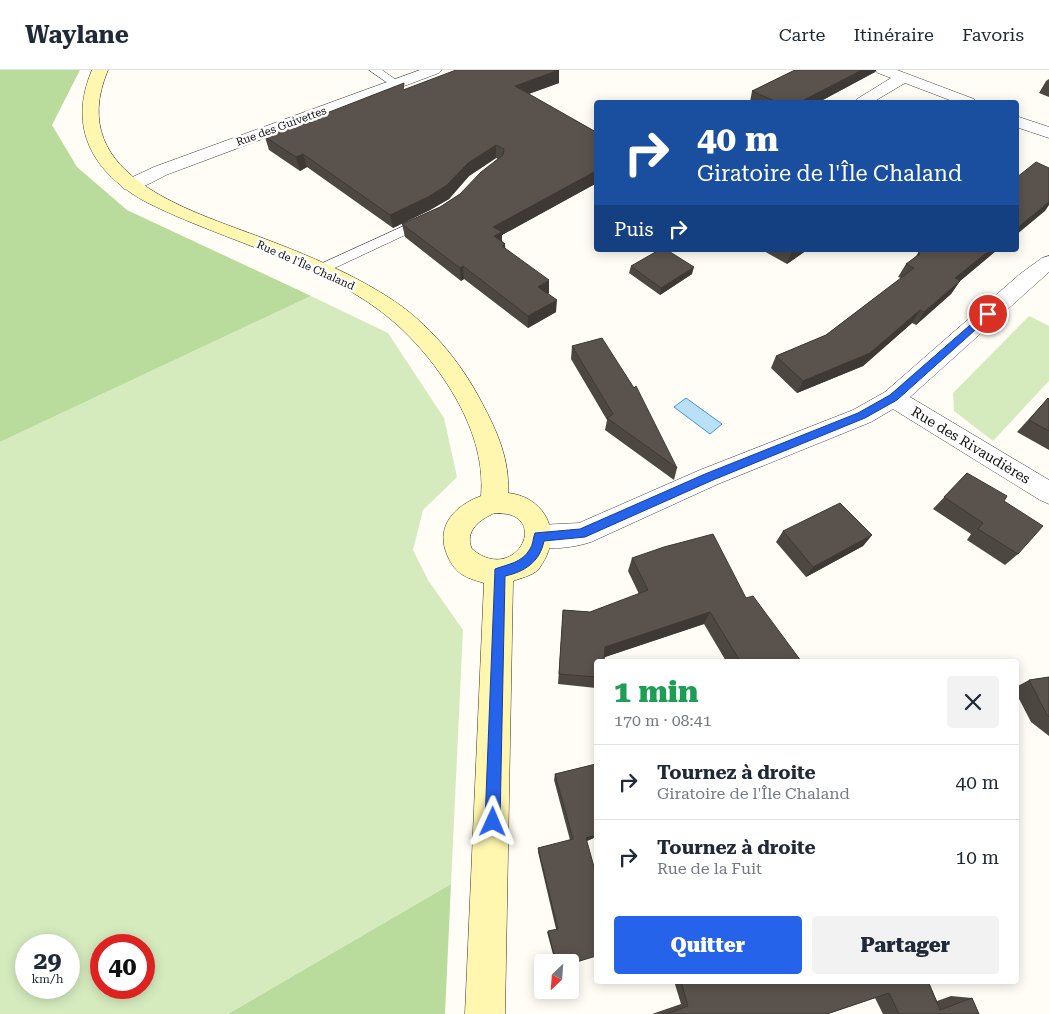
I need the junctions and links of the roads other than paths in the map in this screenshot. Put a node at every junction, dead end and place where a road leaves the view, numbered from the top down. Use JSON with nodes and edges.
{"nodes":[{"id":1,"x":100,"y":70,"type":"edge"},
{"id":2,"x":374,"y":70,"type":"edge"},
{"id":3,"x":434,"y":70,"type":"edge"},
{"id":4,"x":883,"y":70,"type":"edge"},
{"id":5,"x":903,"y":78,"type":"junction"},
{"id":6,"x":396,"y":84,"type":"junction"},
{"id":7,"x":866,"y":100,"type":"edge"},
{"id":8,"x":963,"y":100,"type":"edge"},
{"id":9,"x":1019,"y":122,"type":"edge"},
{"id":10,"x":1049,"y":134,"type":"edge"},
{"id":11,"x":130,"y":185,"type":"junction"},
{"id":12,"x":442,"y":211,"type":"edge"},
{"id":13,"x":1049,"y":262,"type":"edge"},
{"id":14,"x":321,"y":269,"type":"junction"},
{"id":15,"x":893,"y":398,"type":"junction"},
{"id":16,"x":1049,"y":493,"type":"edge"},
{"id":17,"x":494,"y":502,"type":"junction"},
{"id":18,"x":539,"y":537,"type":"junction"},
{"id":19,"x":499,"y":572,"type":"junction"},
{"id":20,"x":485,"y":1014,"type":"edge"}],
"edges":[{"from":1,"to":11,"type":"street","name":"Rue de l'Île Chaland"},
{"from":2,"to":6,"type":"lane"},
{"from":3,"to":6,"type":"street","name":"Rue des Guivettes"},
{"from":4,"to":5,"type":"street"},
{"from":5,"to":7,"type":"street"},
{"from":5,"to":8,"type":"street"},
{"from":6,"to":11,"type":"street","name":"Rue des Guivettes"},
{"from":9,"to":10,"type":"street"},
{"from":11,"to":14,"type":"street","name":"Rue de l'Île Chaland"},
{"from":12,"to":14,"type":"lane"},
{"from":13,"to":15,"type":"street"},
{"from":14,"to":17,"type":"street","name":"Rue de l'Île Chaland"},
{"from":15,"to":16,"type":"street","name":"Rue des Rivaudières"},
{"from":15,"to":18,"type":"street"},
{"from":17,"to":18,"type":"street"},
{"from":17,"to":19,"type":"street"},
{"from":18,"to":19,"type":"street"},
{"from":19,"to":20,"type":"street"}]}
